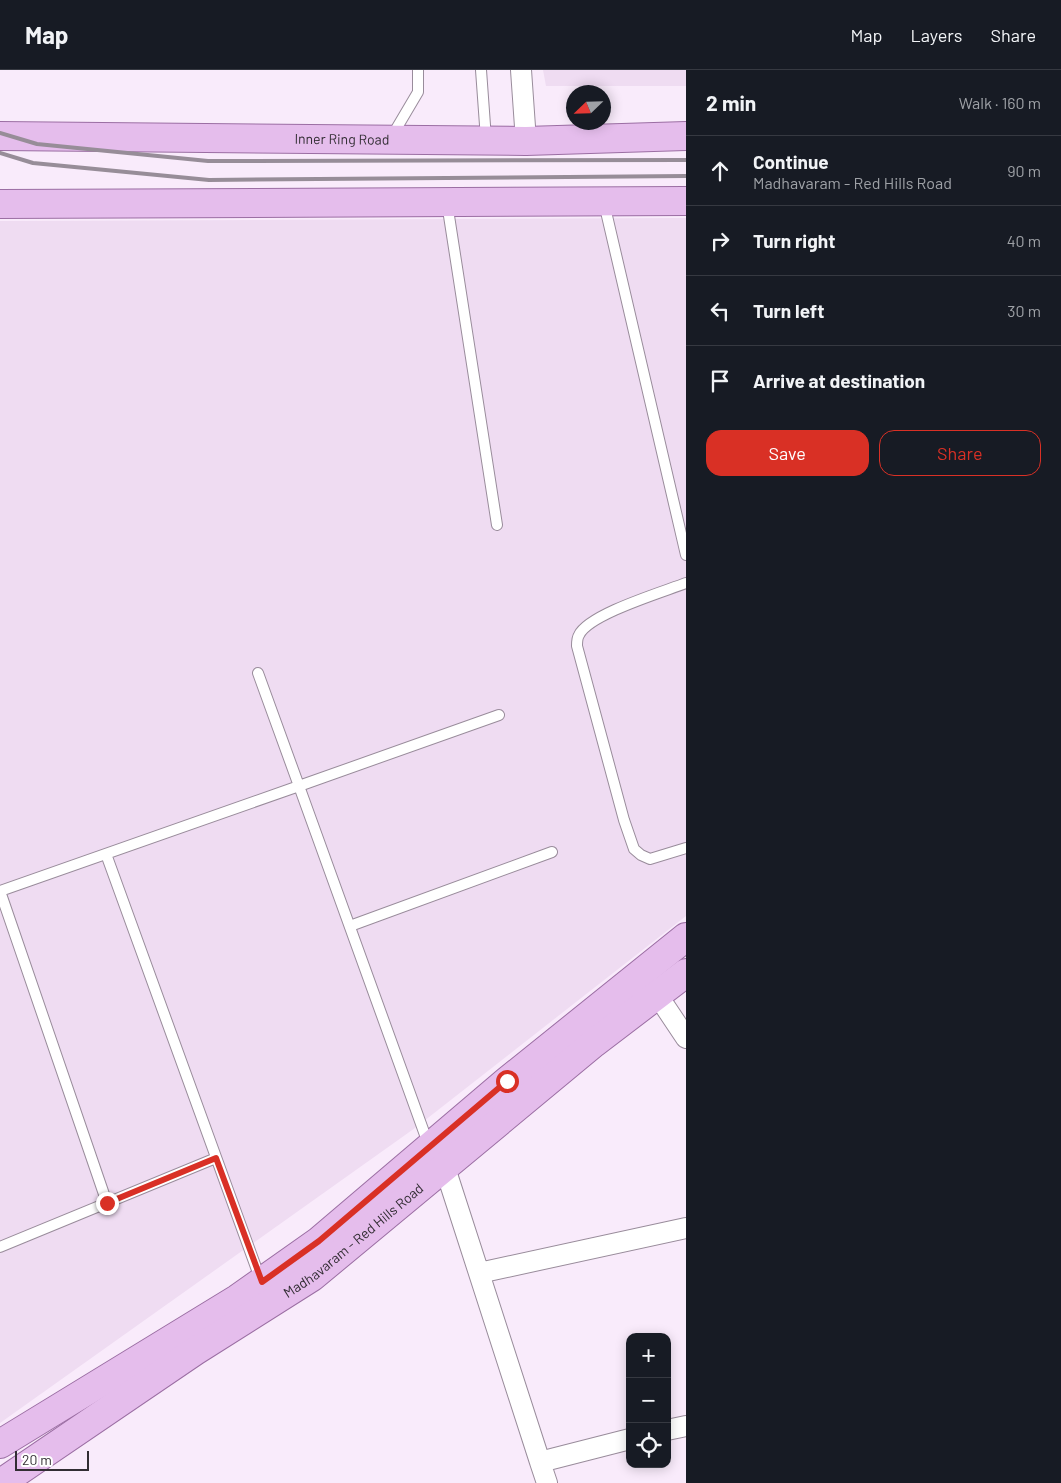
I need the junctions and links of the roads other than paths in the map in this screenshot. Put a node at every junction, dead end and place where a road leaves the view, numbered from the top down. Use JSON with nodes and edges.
{"nodes":[{"id":1,"x":418,"y":70,"type":"edge"},
{"id":2,"x":481,"y":70,"type":"edge"},
{"id":3,"x":521,"y":70,"type":"edge"},
{"id":4,"x":0,"y":136,"type":"edge"},
{"id":5,"x":686,"y":136,"type":"edge"},
{"id":6,"x":390,"y":140,"type":"junction"},
{"id":7,"x":486,"y":140,"type":"junction"},
{"id":8,"x":526,"y":141,"type":"junction"},
{"id":9,"x":447,"y":201,"type":"junction"},
{"id":10,"x":686,"y":201,"type":"edge"},
{"id":11,"x":603,"y":202,"type":"junction"},
{"id":12,"x":0,"y":204,"type":"edge"},
{"id":13,"x":497,"y":525,"type":"dead end"},
{"id":14,"x":686,"y":555,"type":"edge"},
{"id":15,"x":686,"y":584,"type":"edge"},
{"id":16,"x":258,"y":673,"type":"dead end"},
{"id":17,"x":499,"y":715,"type":"dead end"},
{"id":18,"x":299,"y":786,"type":"junction"},
{"id":19,"x":686,"y":848,"type":"edge"},
{"id":20,"x":552,"y":852,"type":"dead end"},
{"id":21,"x":106,"y":854,"type":"junction"},
{"id":22,"x":0,"y":891,"type":"edge"},
{"id":23,"x":350,"y":926,"type":"junction"},
{"id":24,"x":686,"y":937,"type":"edge"},
{"id":25,"x":686,"y":973,"type":"edge"},
{"id":26,"x":658,"y":996,"type":"junction"},
{"id":27,"x":686,"y":1038,"type":"edge"},
{"id":28,"x":437,"y":1157,"type":"junction"},
{"id":29,"x":216,"y":1158,"type":"junction"},
{"id":30,"x":107,"y":1203,"type":"junction"},
{"id":31,"x":686,"y":1228,"type":"edge"},
{"id":32,"x":0,"y":1247,"type":"edge"},
{"id":33,"x":479,"y":1273,"type":"junction"},
{"id":34,"x":262,"y":1282,"type":"junction"},
{"id":35,"x":686,"y":1426,"type":"edge"},
{"id":36,"x":671,"y":1429,"type":"edge"},
{"id":37,"x":626,"y":1441,"type":"edge"},
{"id":38,"x":0,"y":1444,"type":"edge"},
{"id":39,"x":540,"y":1462,"type":"junction"},
{"id":40,"x":1,"y":1483,"type":"edge"},
{"id":41,"x":546,"y":1483,"type":"edge"}],
"edges":[{"from":1,"to":6,"type":"lane"},
{"from":2,"to":7,"type":"lane"},
{"from":3,"to":8,"type":"street"},
{"from":4,"to":6,"type":"main road","name":"Inner Ring Road"},
{"from":5,"to":8,"type":"main road","name":"Inner Ring Road"},
{"from":6,"to":7,"type":"main road","name":"Inner Ring Road"},
{"from":7,"to":8,"type":"main road","name":"Inner Ring Road"},
{"from":9,"to":11,"type":"main road"},
{"from":9,"to":12,"type":"main road"},
{"from":9,"to":13,"type":"lane"},
{"from":10,"to":11,"type":"main road"},
{"from":11,"to":14,"type":"lane"},
{"from":15,"to":19,"type":"lane"},
{"from":16,"to":18,"type":"lane"},
{"from":17,"to":18,"type":"lane"},
{"from":18,"to":21,"type":"lane"},
{"from":18,"to":23,"type":"lane"},
{"from":20,"to":23,"type":"lane"},
{"from":21,"to":22,"type":"lane"},
{"from":21,"to":29,"type":"lane"},
{"from":22,"to":30,"type":"lane"},
{"from":23,"to":28,"type":"lane"},
{"from":24,"to":28,"type":"main road","name":"Madhavaram - Red Hills Road"},
{"from":25,"to":26,"type":"main road","name":"Madhavaram - Red Hills Road"},
{"from":26,"to":27,"type":"street"},
{"from":26,"to":28,"type":"main road","name":"Madhavaram - Red Hills Road"},
{"from":28,"to":33,"type":"street"},
{"from":28,"to":34,"type":"main road","name":"Madhavaram - Red Hills Road"},
{"from":28,"to":40,"type":"main road","name":"Madhavaram - Red Hills Road"},
{"from":29,"to":30,"type":"lane"},
{"from":29,"to":34,"type":"lane"},
{"from":30,"to":32,"type":"lane"},
{"from":31,"to":33,"type":"street"},
{"from":33,"to":39,"type":"street"},
{"from":34,"to":38,"type":"main road","name":"Madhavaram - Red Hills Road"},
{"from":35,"to":36,"type":"street"},
{"from":37,"to":39,"type":"street"},
{"from":39,"to":41,"type":"street"}]}
